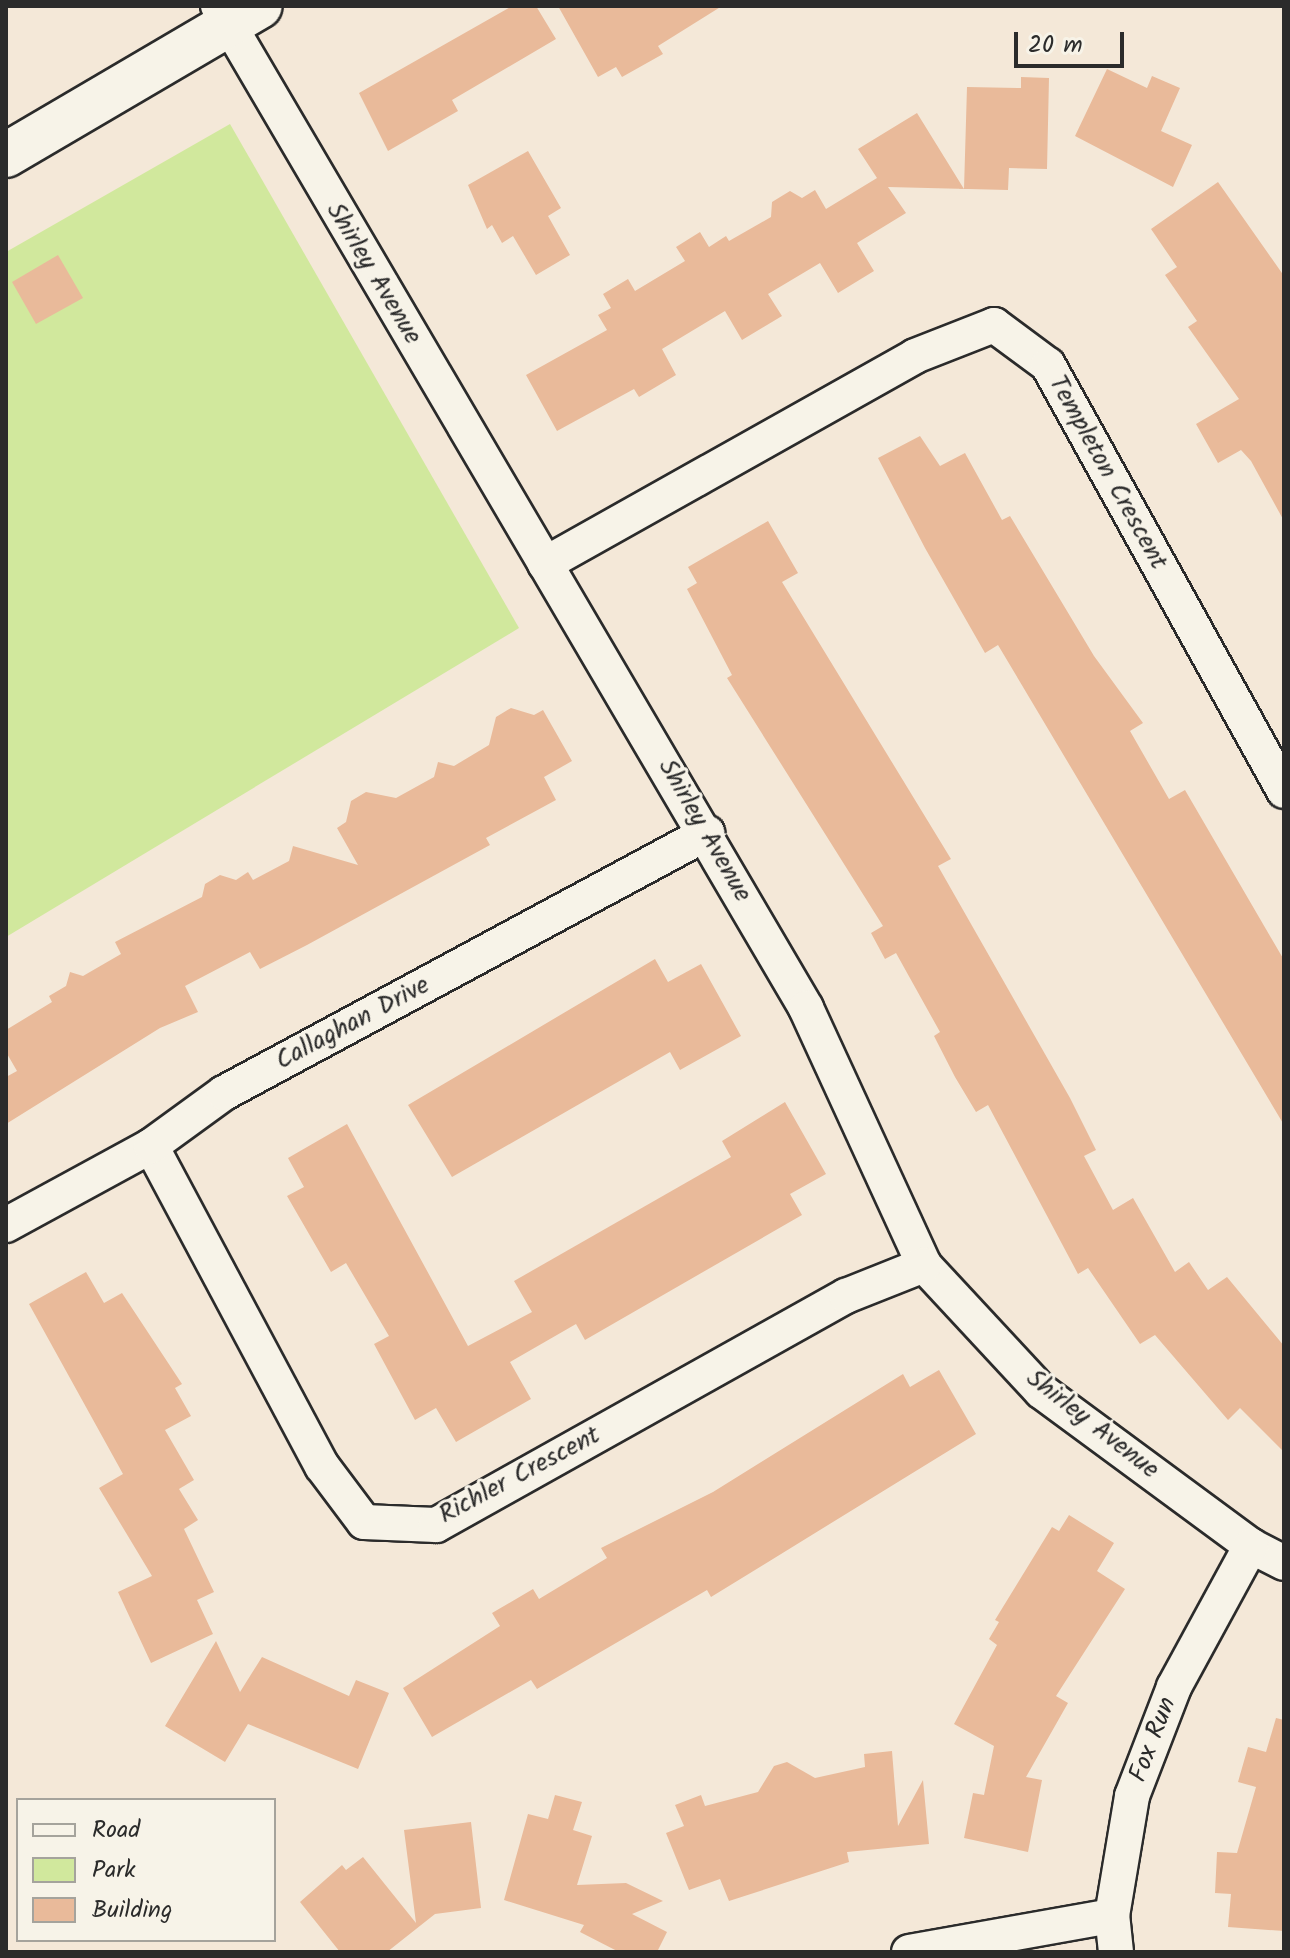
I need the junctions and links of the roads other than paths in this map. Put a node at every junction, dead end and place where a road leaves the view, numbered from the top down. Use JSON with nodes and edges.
{"nodes":[{"id":1,"x":236,"y":12,"type":"edge"},
{"id":2,"x":6,"y":155,"type":"edge"},
{"id":3,"x":545,"y":564,"type":"junction"},
{"id":4,"x":1284,"y":791,"type":"edge"},
{"id":5,"x":707,"y":833,"type":"junction"},
{"id":6,"x":151,"y":1146,"type":"junction"},
{"id":7,"x":6,"y":1225,"type":"edge"},
{"id":8,"x":924,"y":1265,"type":"junction"},
{"id":9,"x":1251,"y":1546,"type":"junction"},
{"id":10,"x":1284,"y":1563,"type":"edge"},
{"id":11,"x":1112,"y":1916,"type":"junction"},
{"id":12,"x":909,"y":1952,"type":"edge"},
{"id":13,"x":1116,"y":1952,"type":"edge"}],
"edges":[{"from":1,"to":2,"type":"street"},
{"from":1,"to":3,"type":"street","name":"Shirley Avenue"},
{"from":3,"to":4,"type":"street","name":"Templeton Crescent"},
{"from":3,"to":5,"type":"street","name":"Shirley Avenue"},
{"from":5,"to":6,"type":"street","name":"Callaghan Drive"},
{"from":5,"to":8,"type":"street","name":"Shirley Avenue"},
{"from":6,"to":7,"type":"street","name":"Callaghan Drive"},
{"from":6,"to":8,"type":"street","name":"Richler Crescent"},
{"from":8,"to":9,"type":"street","name":"Shirley Avenue"},
{"from":9,"to":10,"type":"street","name":"Shirley Avenue"},
{"from":9,"to":11,"type":"street","name":"Fox Run"},
{"from":11,"to":12,"type":"street"},
{"from":11,"to":13,"type":"street","name":"Fox Run"}]}
